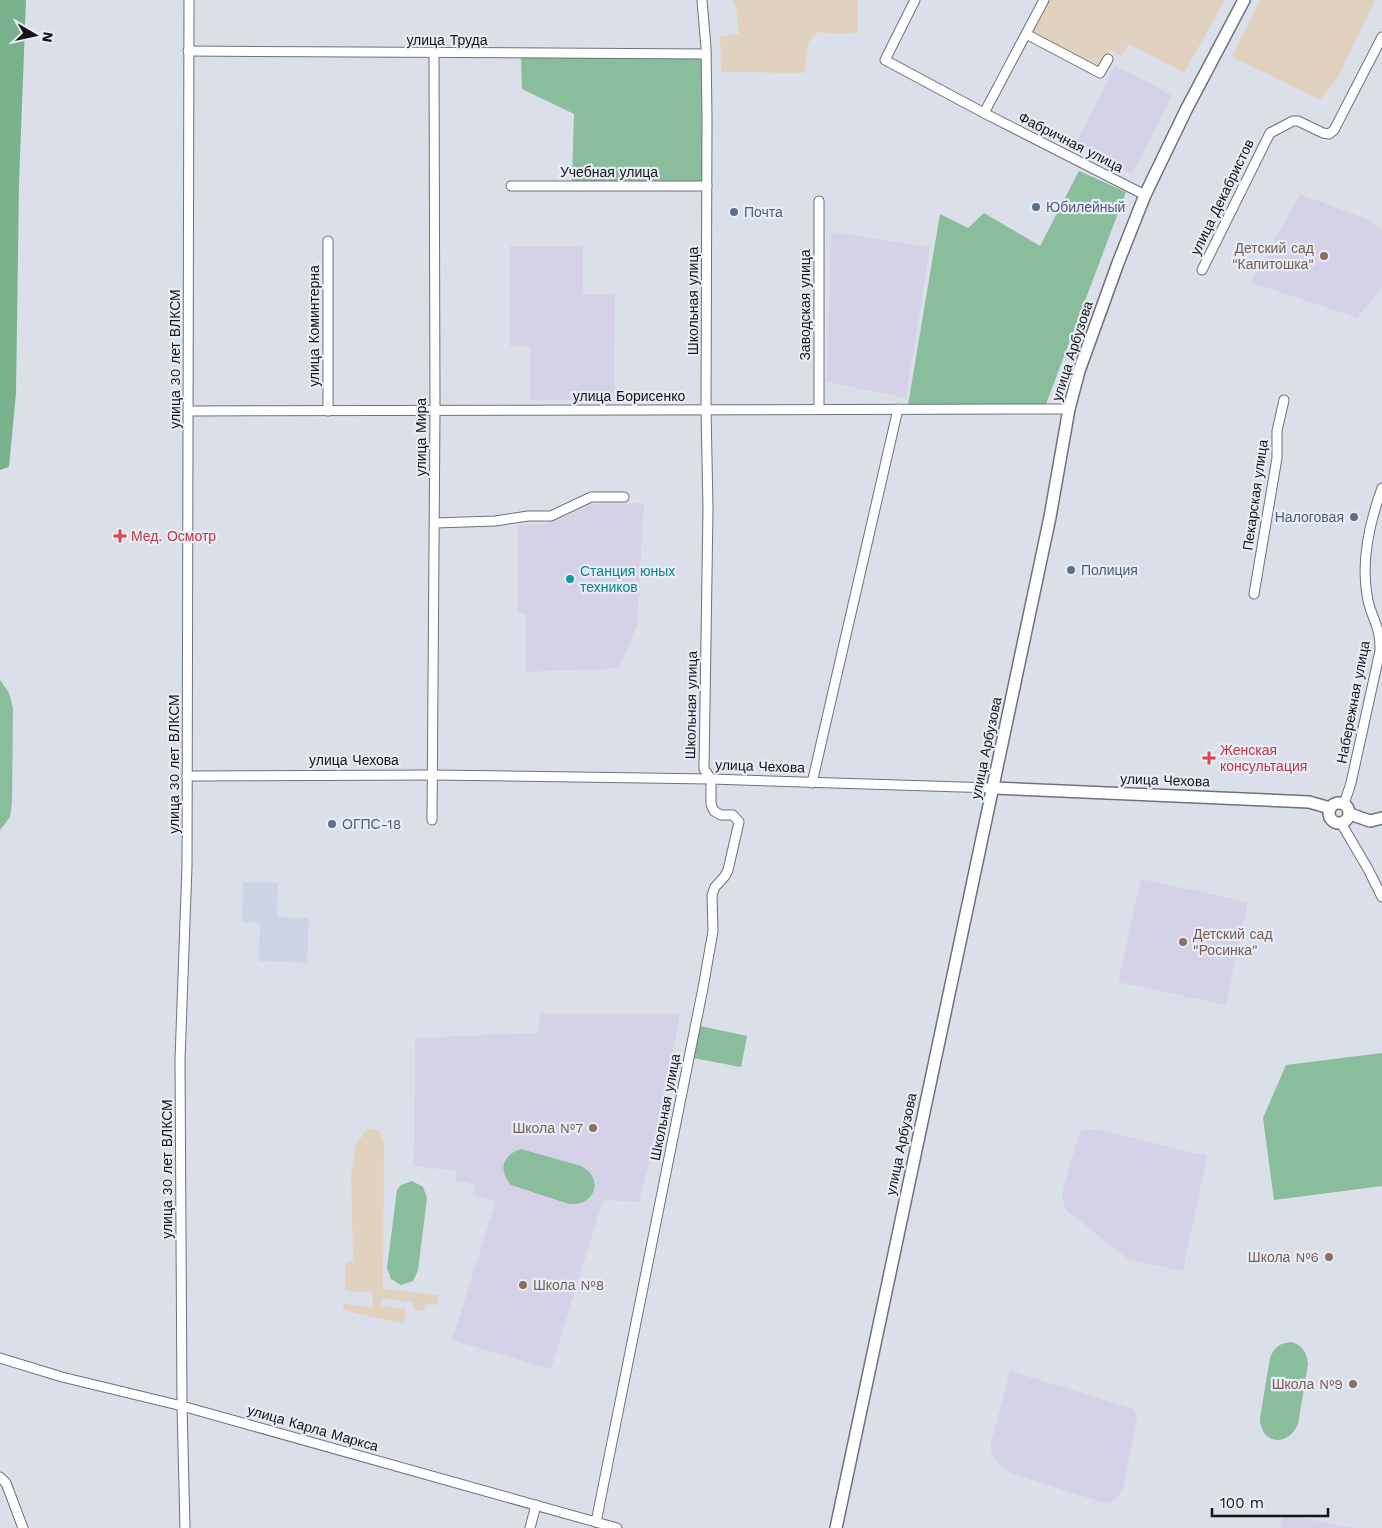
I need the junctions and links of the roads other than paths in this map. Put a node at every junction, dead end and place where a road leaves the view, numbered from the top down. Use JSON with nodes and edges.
{"nodes":[{"id":1,"x":189,"y":0,"type":"edge"},
{"id":2,"x":702,"y":0,"type":"edge"},
{"id":3,"x":915,"y":0,"type":"edge"},
{"id":4,"x":1044,"y":0,"type":"edge"},
{"id":5,"x":1244,"y":0,"type":"edge"},
{"id":6,"x":1026,"y":34,"type":"junction"},
{"id":7,"x":1382,"y":39,"type":"edge"},
{"id":8,"x":188,"y":51,"type":"junction"},
{"id":9,"x":434,"y":53,"type":"junction"},
{"id":10,"x":706,"y":54,"type":"junction"},
{"id":11,"x":1108,"y":59,"type":"dead end"},
{"id":12,"x":984,"y":113,"type":"junction"},
{"id":13,"x":511,"y":186,"type":"dead end"},
{"id":14,"x":707,"y":186,"type":"junction"},
{"id":15,"x":1145,"y":195,"type":"junction"},
{"id":16,"x":819,"y":201,"type":"dead end"},
{"id":17,"x":328,"y":241,"type":"dead end"},
{"id":18,"x":1202,"y":270,"type":"dead end"},
{"id":19,"x":1284,"y":400,"type":"dead end"},
{"id":20,"x":819,"y":409,"type":"junction"},
{"id":21,"x":898,"y":409,"type":"junction"},
{"id":22,"x":1069,"y":409,"type":"junction"},
{"id":23,"x":435,"y":410,"type":"junction"},
{"id":24,"x":706,"y":410,"type":"junction"},
{"id":25,"x":188,"y":411,"type":"junction"},
{"id":26,"x":328,"y":411,"type":"junction"},
{"id":27,"x":1382,"y":488,"type":"edge"},
{"id":28,"x":624,"y":497,"type":"dead end"},
{"id":29,"x":434,"y":523,"type":"junction"},
{"id":30,"x":1254,"y":594,"type":"dead end"},
{"id":31,"x":433,"y":775,"type":"junction"},
{"id":32,"x":187,"y":776,"type":"junction"},
{"id":33,"x":711,"y":779,"type":"junction"},
{"id":34,"x":812,"y":782,"type":"junction"},
{"id":35,"x":993,"y":788,"type":"junction"},
{"id":36,"x":1344,"y":804,"type":"junction"},
{"id":37,"x":1330,"y":808,"type":"junction"},
{"id":38,"x":1350,"y":814,"type":"junction"},
{"id":39,"x":1382,"y":818,"type":"edge"},
{"id":40,"x":432,"y":820,"type":"dead end"},
{"id":41,"x":1341,"y":823,"type":"junction"},
{"id":42,"x":1382,"y":897,"type":"edge"},
{"id":43,"x":0,"y":1358,"type":"edge"},
{"id":44,"x":182,"y":1406,"type":"junction"},
{"id":45,"x":0,"y":1477,"type":"edge"},
{"id":46,"x":536,"y":1505,"type":"junction"},
{"id":47,"x":596,"y":1522,"type":"junction"},
{"id":48,"x":23,"y":1528,"type":"edge"},
{"id":49,"x":185,"y":1528,"type":"edge"},
{"id":50,"x":530,"y":1528,"type":"edge"},
{"id":51,"x":617,"y":1528,"type":"edge"},
{"id":52,"x":836,"y":1528,"type":"edge"}],
"edges":[{"from":1,"to":8,"type":"street","name":"улица 30 лет ВЛКСМ"},
{"from":2,"to":10,"type":"street","name":"Школьная улица"},
{"from":3,"to":12,"type":"street","name":"Фабричная улица"},
{"from":4,"to":6,"type":"street"},
{"from":5,"to":15,"type":"street","name":"улица Арбузова"},
{"from":6,"to":11,"type":"street"},
{"from":6,"to":12,"type":"street"},
{"from":7,"to":18,"type":"street","name":"улица Декабристов"},
{"from":8,"to":9,"type":"street","name":"улица Труда"},
{"from":8,"to":25,"type":"street","name":"улица 30 лет ВЛКСМ"},
{"from":9,"to":10,"type":"street","name":"улица Труда"},
{"from":9,"to":23,"type":"street","name":"улица Мира"},
{"from":10,"to":14,"type":"street","name":"Школьная улица"},
{"from":12,"to":15,"type":"street","name":"Фабричная улица"},
{"from":13,"to":14,"type":"street","name":"Учебная улица"},
{"from":14,"to":24,"type":"street","name":"Школьная улица"},
{"from":15,"to":22,"type":"street","name":"улица Арбузова"},
{"from":16,"to":20,"type":"street","name":"Заводская улица"},
{"from":17,"to":26,"type":"street","name":"улица Коминтерна"},
{"from":19,"to":30,"type":"street","name":"Пекарская улица"},
{"from":20,"to":21,"type":"street","name":"улица Борисенко"},
{"from":20,"to":24,"type":"street","name":"улица Борисенко"},
{"from":21,"to":22,"type":"street","name":"улица Борисенко"},
{"from":21,"to":34,"type":"street"},
{"from":22,"to":35,"type":"street","name":"улица Арбузова"},
{"from":23,"to":24,"type":"street","name":"улица Борисенко"},
{"from":23,"to":26,"type":"street","name":"улица Борисенко"},
{"from":23,"to":29,"type":"street","name":"улица Мира"},
{"from":24,"to":33,"type":"street","name":"Школьная улица"},
{"from":25,"to":26,"type":"street","name":"улица Борисенко"},
{"from":25,"to":32,"type":"street","name":"улица 30 лет ВЛКСМ"},
{"from":27,"to":36,"type":"street","name":"Набережная улица"},
{"from":28,"to":29,"type":"street"},
{"from":29,"to":31,"type":"street","name":"улица Мира"},
{"from":31,"to":32,"type":"street","name":"улица Чехова"},
{"from":31,"to":33,"type":"street","name":"улица Чехова"},
{"from":31,"to":40,"type":"street","name":"улица Мира"},
{"from":32,"to":44,"type":"street","name":"улица 30 лет ВЛКСМ"},
{"from":33,"to":34,"type":"street","name":"улица Чехова"},
{"from":33,"to":47,"type":"street","name":"Школьная улица"},
{"from":34,"to":35,"type":"street","name":"улица Чехова"},
{"from":35,"to":37,"type":"street","name":"улица Чехова"},
{"from":35,"to":52,"type":"street","name":"улица Арбузова"},
{"from":36,"to":37,"type":"street"},
{"from":36,"to":38,"type":"street"},
{"from":37,"to":41,"type":"street"},
{"from":38,"to":39,"type":"street"},
{"from":38,"to":41,"type":"street"},
{"from":41,"to":42,"type":"street"},
{"from":43,"to":44,"type":"street","name":"улица Карла Маркса"},
{"from":44,"to":46,"type":"street","name":"улица Карла Маркса"},
{"from":44,"to":49,"type":"street","name":"улица 30 лет ВЛКСМ"},
{"from":45,"to":48,"type":"street"},
{"from":46,"to":47,"type":"street","name":"улица Карла Маркса"},
{"from":46,"to":50,"type":"street"},
{"from":47,"to":51,"type":"street","name":"улица Карла Маркса"}]}
